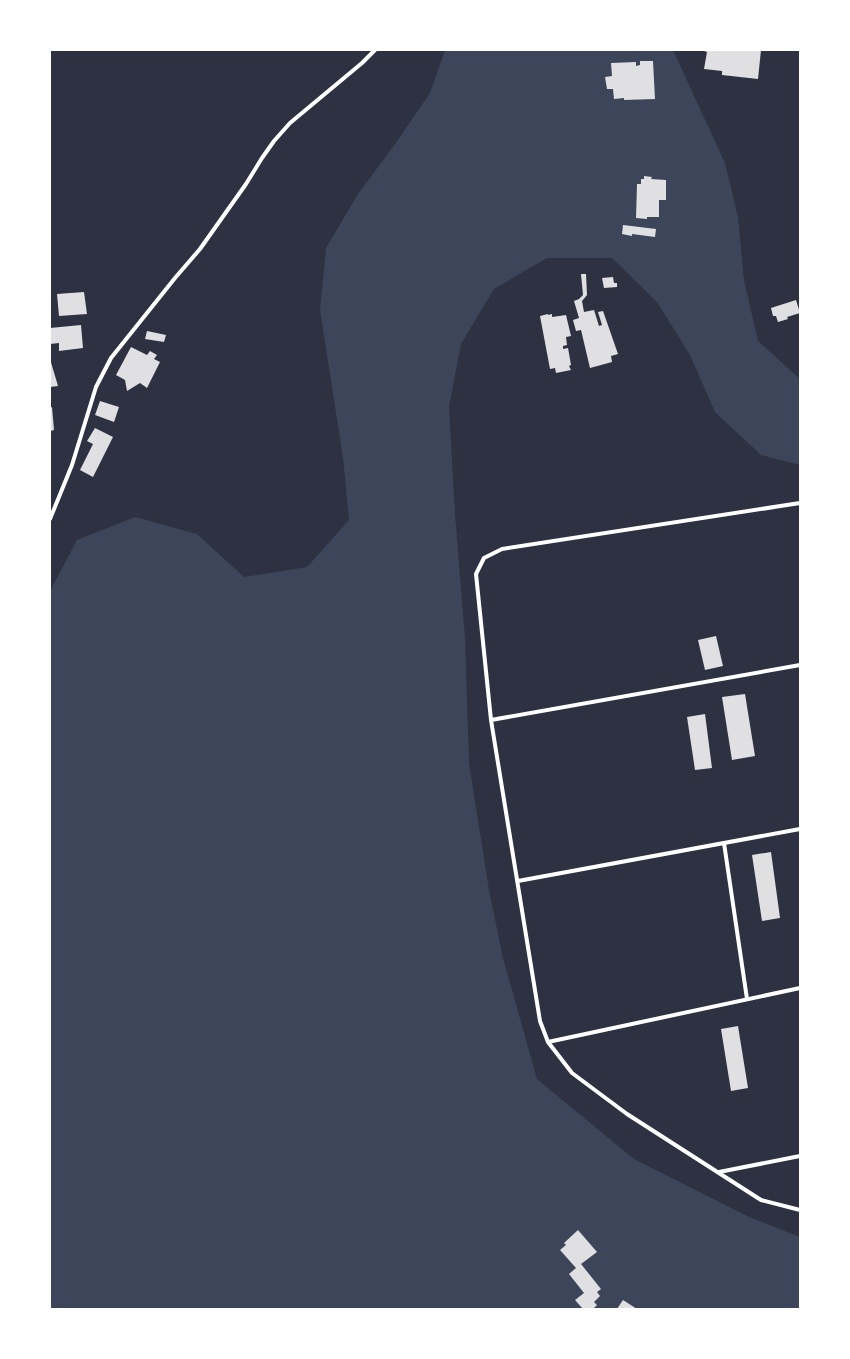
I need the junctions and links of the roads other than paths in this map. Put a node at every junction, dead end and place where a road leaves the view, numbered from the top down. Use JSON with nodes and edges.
{"nodes":[{"id":1,"x":375,"y":50,"type":"edge"},
{"id":2,"x":800,"y":503,"type":"edge"},
{"id":3,"x":50,"y":519,"type":"edge"},
{"id":4,"x":800,"y":665,"type":"edge"},
{"id":5,"x":492,"y":720,"type":"junction"},
{"id":6,"x":800,"y":829,"type":"edge"},
{"id":7,"x":724,"y":843,"type":"junction"},
{"id":8,"x":518,"y":881,"type":"junction"},
{"id":9,"x":800,"y":988,"type":"edge"},
{"id":10,"x":747,"y":999,"type":"junction"},
{"id":11,"x":548,"y":1042,"type":"junction"},
{"id":12,"x":800,"y":1156,"type":"edge"},
{"id":13,"x":718,"y":1172,"type":"junction"},
{"id":14,"x":800,"y":1210,"type":"edge"}],
"edges":[{"from":1,"to":3,"type":"street"},
{"from":2,"to":5,"type":"street"},
{"from":4,"to":5,"type":"street"},
{"from":5,"to":8,"type":"street"},
{"from":6,"to":7,"type":"street"},
{"from":7,"to":8,"type":"street"},
{"from":7,"to":10,"type":"street"},
{"from":8,"to":11,"type":"street"},
{"from":9,"to":10,"type":"street"},
{"from":10,"to":11,"type":"street"},
{"from":11,"to":13,"type":"street"},
{"from":12,"to":13,"type":"street"},
{"from":13,"to":14,"type":"street"}]}
